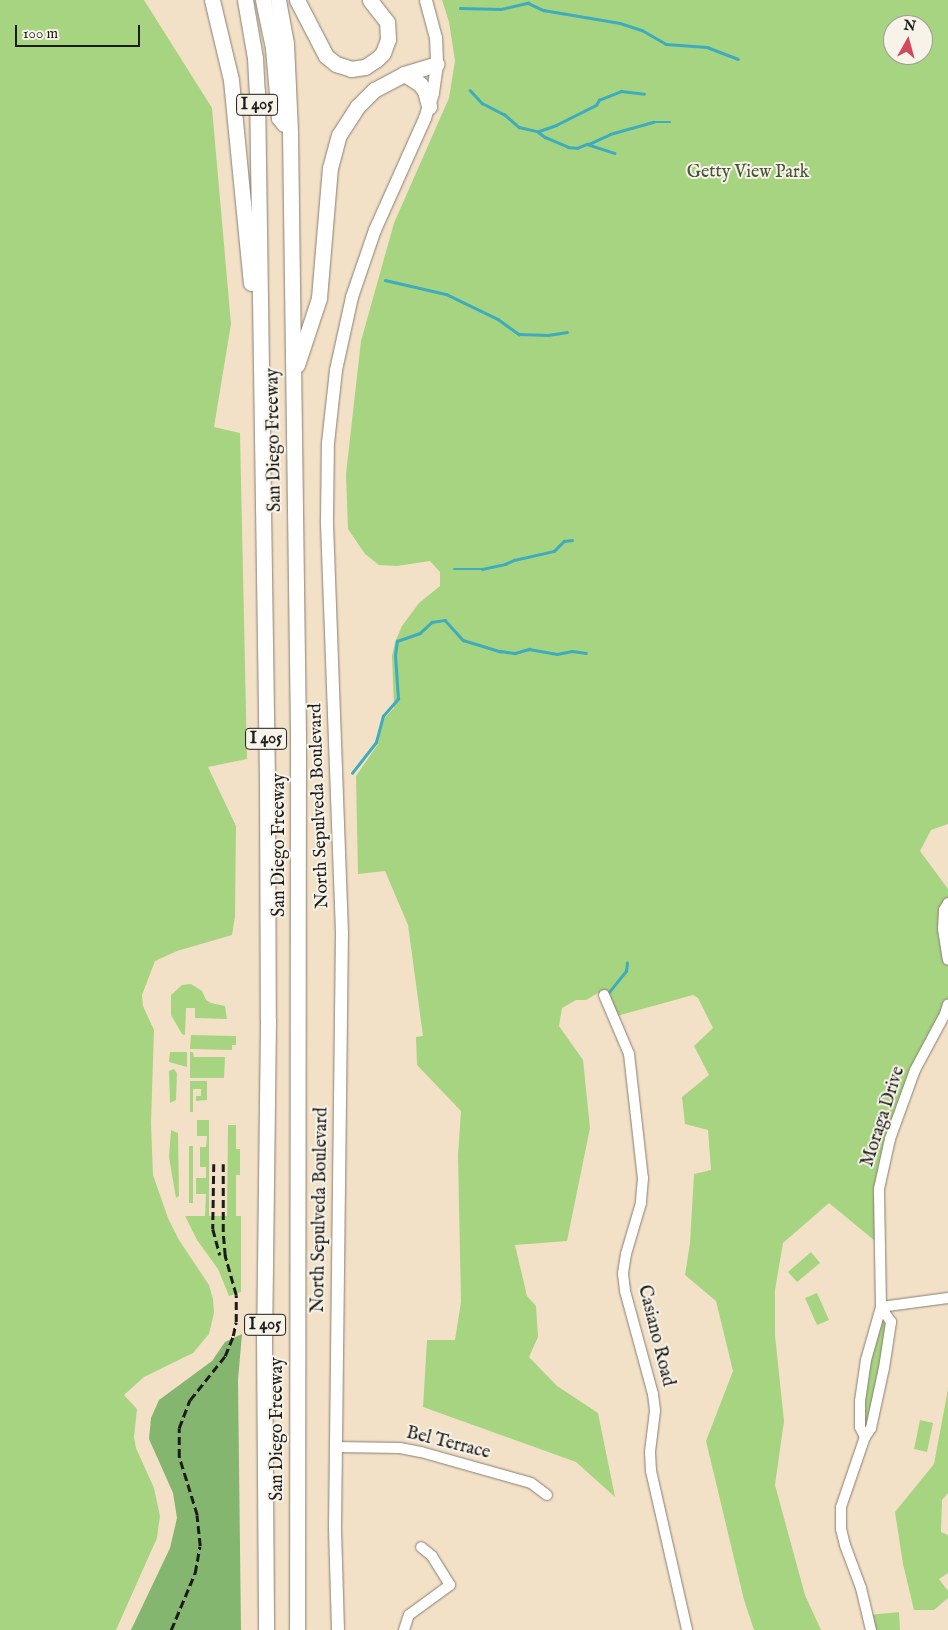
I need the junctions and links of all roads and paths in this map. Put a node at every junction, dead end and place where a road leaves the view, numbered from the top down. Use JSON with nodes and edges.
{"nodes":[{"id":1,"x":212,"y":0,"type":"edge"},
{"id":2,"x":246,"y":0,"type":"edge"},
{"id":3,"x":255,"y":0,"type":"edge"},
{"id":4,"x":263,"y":0,"type":"edge"},
{"id":5,"x":278,"y":0,"type":"edge"},
{"id":6,"x":298,"y":0,"type":"edge"},
{"id":7,"x":370,"y":0,"type":"edge"},
{"id":8,"x":426,"y":0,"type":"edge"},
{"id":9,"x":437,"y":64,"type":"junction"},
{"id":10,"x":404,"y":74,"type":"junction"},
{"id":11,"x":429,"y":106,"type":"junction"},
{"id":12,"x":290,"y":132,"type":"junction"},
{"id":13,"x":259,"y":211,"type":"junction"},
{"id":14,"x":292,"y":379,"type":"junction"},
{"id":15,"x":260,"y":387,"type":"junction"},
{"id":16,"x":948,"y":903,"type":"edge"},
{"id":17,"x":948,"y":960,"type":"edge"},
{"id":18,"x":604,"y":995,"type":"dead end"},
{"id":19,"x":948,"y":1004,"type":"edge"},
{"id":20,"x":948,"y":1298,"type":"edge"},
{"id":21,"x":881,"y":1307,"type":"junction"},
{"id":22,"x":866,"y":1437,"type":"junction"},
{"id":23,"x":336,"y":1447,"type":"junction"},
{"id":24,"x":547,"y":1495,"type":"dead end"},
{"id":25,"x":421,"y":1548,"type":"dead end"},
{"id":26,"x":266,"y":1630,"type":"edge"},
{"id":27,"x":297,"y":1630,"type":"edge"},
{"id":28,"x":338,"y":1630,"type":"edge"},
{"id":29,"x":404,"y":1630,"type":"edge"},
{"id":30,"x":687,"y":1630,"type":"edge"},
{"id":31,"x":871,"y":1630,"type":"edge"}],
"edges":[{"from":1,"to":15,"type":"highway"},
{"from":2,"to":13,"type":"highway","name":"San Diego Freeway","number":"I 405"},
{"from":3,"to":13,"type":"highway"},
{"from":4,"to":12,"type":"highway"},
{"from":5,"to":12,"type":"highway","name":"San Diego Freeway","number":"I 405"},
{"from":6,"to":7,"type":"highway"},
{"from":8,"to":9,"type":"main road","name":"North Sepulveda Boulevard"},
{"from":9,"to":10,"type":"highway"},
{"from":9,"to":11,"type":"main road","name":"North Sepulveda Boulevard"},
{"from":10,"to":11,"type":"highway"},
{"from":10,"to":14,"type":"highway"},
{"from":11,"to":23,"type":"main road","name":"North Sepulveda Boulevard"},
{"from":12,"to":14,"type":"highway","name":"San Diego Freeway","number":"I 405"},
{"from":13,"to":15,"type":"highway","name":"San Diego Freeway","number":"I 405"},
{"from":14,"to":27,"type":"highway","name":"San Diego Freeway","number":"I 405"},
{"from":15,"to":26,"type":"highway","name":"San Diego Freeway","number":"I 405"},
{"from":16,"to":17,"type":"street"},
{"from":18,"to":30,"type":"street","name":"Casiano Road"},
{"from":19,"to":21,"type":"street","name":"Moraga Drive"},
{"from":20,"to":21,"type":"street"},
{"from":21,"to":22,"type":"street","name":"Moraga Drive"},
{"from":21,"to":22,"type":"street","name":"Moraga Drive"},
{"from":22,"to":31,"type":"street","name":"Moraga Drive"},
{"from":23,"to":24,"type":"street","name":"Bel Terrace"},
{"from":23,"to":28,"type":"main road","name":"North Sepulveda Boulevard"},
{"from":25,"to":29,"type":"street"}]}
